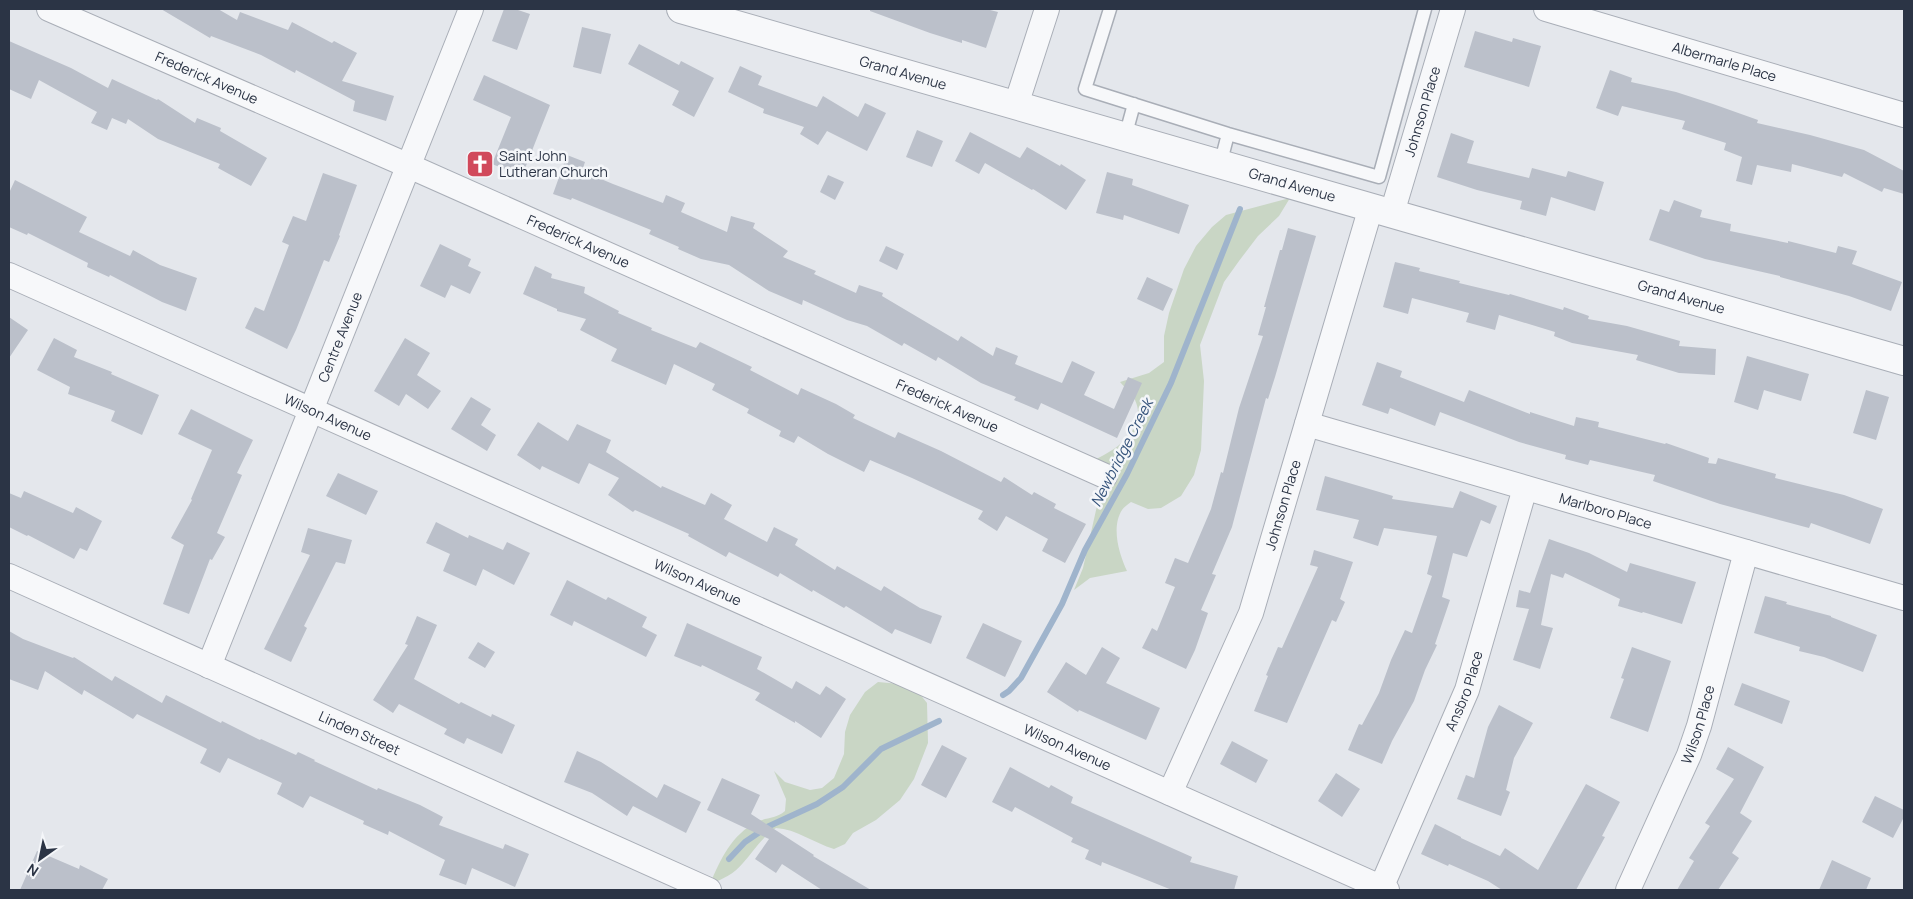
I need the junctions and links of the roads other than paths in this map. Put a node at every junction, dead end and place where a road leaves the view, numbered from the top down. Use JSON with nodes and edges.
{"nodes":[{"id":1,"x":49,"y":9,"type":"edge"},
{"id":2,"x":472,"y":9,"type":"edge"},
{"id":3,"x":681,"y":9,"type":"edge"},
{"id":4,"x":1047,"y":9,"type":"edge"},
{"id":5,"x":1110,"y":9,"type":"edge"},
{"id":6,"x":1425,"y":9,"type":"edge"},
{"id":7,"x":1453,"y":9,"type":"edge"},
{"id":8,"x":1546,"y":9,"type":"edge"},
{"id":9,"x":1134,"y":104,"type":"junction"},
{"id":10,"x":1016,"y":105,"type":"junction"},
{"id":11,"x":1904,"y":115,"type":"edge"},
{"id":12,"x":1228,"y":134,"type":"junction"},
{"id":13,"x":1125,"y":137,"type":"junction"},
{"id":14,"x":1220,"y":165,"type":"junction"},
{"id":15,"x":409,"y":166,"type":"junction"},
{"id":16,"x":1381,"y":210,"type":"junction"},
{"id":17,"x":9,"y":275,"type":"edge"},
{"id":18,"x":1904,"y":361,"type":"edge"},
{"id":19,"x":311,"y":411,"type":"junction"},
{"id":20,"x":1307,"y":424,"type":"junction"},
{"id":21,"x":1105,"y":476,"type":"dead end"},
{"id":22,"x":1525,"y":488,"type":"junction"},
{"id":23,"x":1746,"y":552,"type":"junction"},
{"id":24,"x":9,"y":576,"type":"edge"},
{"id":25,"x":1904,"y":598,"type":"edge"},
{"id":26,"x":210,"y":666,"type":"junction"},
{"id":27,"x":1170,"y":793,"type":"junction"},
{"id":28,"x":1384,"y":889,"type":"edge"},
{"id":29,"x":709,"y":890,"type":"edge"},
{"id":30,"x":1628,"y":890,"type":"edge"}],
"edges":[{"from":1,"to":15,"type":"street","name":"Frederick Avenue"},
{"from":2,"to":15,"type":"street","name":"Centre Avenue"},
{"from":3,"to":10,"type":"street","name":"Grand Avenue"},
{"from":4,"to":10,"type":"street"},
{"from":5,"to":9,"type":"lane"},
{"from":6,"to":12,"type":"lane"},
{"from":7,"to":16,"type":"street","name":"Johnson Place"},
{"from":8,"to":11,"type":"street","name":"Albermarle Place"},
{"from":9,"to":12,"type":"lane"},
{"from":9,"to":13,"type":"lane"},
{"from":10,"to":13,"type":"street","name":"Grand Avenue"},
{"from":12,"to":14,"type":"lane"},
{"from":13,"to":14,"type":"street","name":"Grand Avenue"},
{"from":14,"to":16,"type":"street","name":"Grand Avenue"},
{"from":15,"to":19,"type":"street","name":"Centre Avenue"},
{"from":15,"to":21,"type":"street","name":"Frederick Avenue"},
{"from":16,"to":18,"type":"street","name":"Grand Avenue"},
{"from":16,"to":20,"type":"street","name":"Johnson Place"},
{"from":17,"to":19,"type":"street","name":"Wilson Avenue"},
{"from":19,"to":26,"type":"street","name":"Centre Avenue"},
{"from":19,"to":27,"type":"street","name":"Wilson Avenue"},
{"from":20,"to":22,"type":"street","name":"Marlboro Place"},
{"from":20,"to":27,"type":"street","name":"Johnson Place"},
{"from":22,"to":23,"type":"street","name":"Marlboro Place"},
{"from":22,"to":28,"type":"street","name":"Ansbro Place"},
{"from":23,"to":25,"type":"street","name":"Marlboro Place"},
{"from":23,"to":30,"type":"street","name":"Wilson Place"},
{"from":24,"to":26,"type":"street","name":"Linden Street"},
{"from":26,"to":29,"type":"street","name":"Linden Street"},
{"from":27,"to":28,"type":"street","name":"Wilson Avenue"}]}
